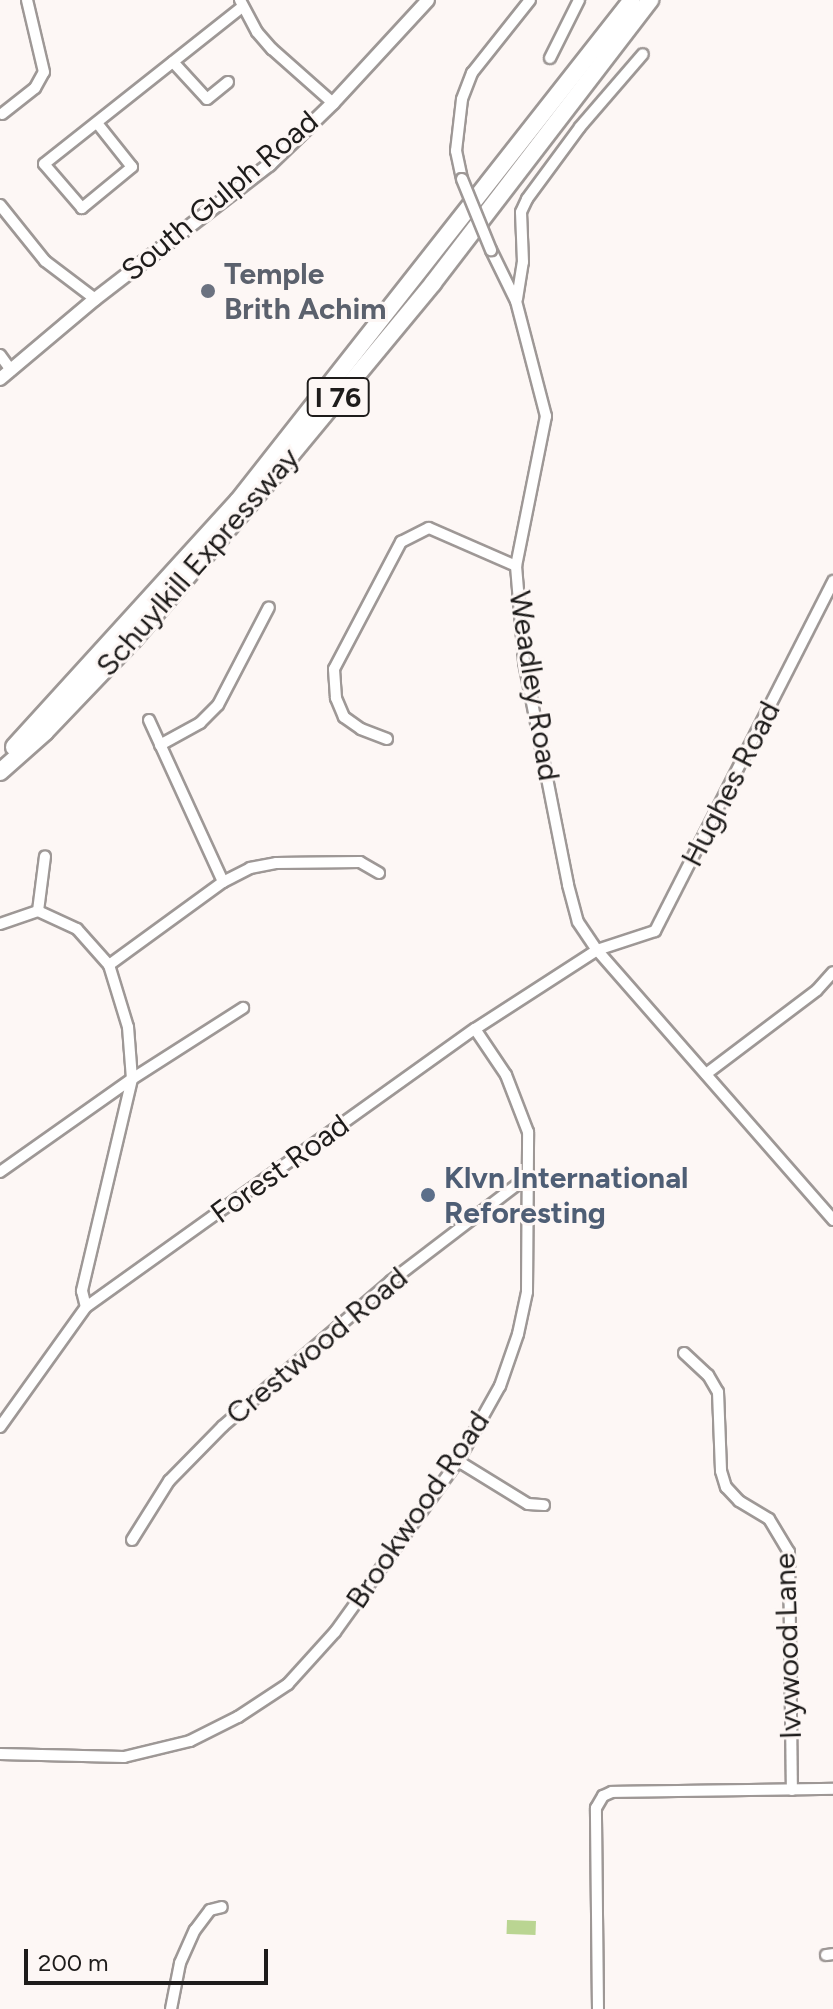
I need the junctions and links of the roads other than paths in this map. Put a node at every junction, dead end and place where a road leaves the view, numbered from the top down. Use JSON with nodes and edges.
{"nodes":[{"id":1,"x":27,"y":0,"type":"edge"},
{"id":2,"x":428,"y":0,"type":"edge"},
{"id":3,"x":530,"y":0,"type":"edge"},
{"id":4,"x":579,"y":0,"type":"edge"},
{"id":5,"x":632,"y":0,"type":"edge"},
{"id":6,"x":650,"y":0,"type":"edge"},
{"id":7,"x":241,"y":4,"type":"edge"},
{"id":8,"x":643,"y":54,"type":"dead end"},
{"id":9,"x":550,"y":58,"type":"dead end"},
{"id":10,"x":173,"y":62,"type":"junction"},
{"id":11,"x":228,"y":82,"type":"dead end"},
{"id":12,"x":333,"y":103,"type":"junction"},
{"id":13,"x":1,"y":113,"type":"edge"},
{"id":14,"x":97,"y":123,"type":"junction"},
{"id":15,"x":0,"y":205,"type":"edge"},
{"id":16,"x":95,"y":299,"type":"junction"},
{"id":17,"x":516,"y":301,"type":"junction"},
{"id":18,"x":0,"y":355,"type":"edge"},
{"id":19,"x":11,"y":370,"type":"junction"},
{"id":20,"x":0,"y":379,"type":"edge"},
{"id":21,"x":516,"y":566,"type":"junction"},
{"id":22,"x":833,"y":581,"type":"edge"},
{"id":23,"x":269,"y":607,"type":"dead end"},
{"id":24,"x":149,"y":720,"type":"dead end"},
{"id":25,"x":387,"y":739,"type":"dead end"},
{"id":26,"x":160,"y":745,"type":"junction"},
{"id":27,"x":0,"y":760,"type":"edge"},
{"id":28,"x":0,"y":772,"type":"edge"},
{"id":29,"x":45,"y":856,"type":"dead end"},
{"id":30,"x":379,"y":873,"type":"dead end"},
{"id":31,"x":223,"y":882,"type":"junction"},
{"id":32,"x":38,"y":911,"type":"junction"},
{"id":33,"x":0,"y":924,"type":"edge"},
{"id":34,"x":597,"y":950,"type":"junction"},
{"id":35,"x":109,"y":965,"type":"junction"},
{"id":36,"x":833,"y":972,"type":"edge"},
{"id":37,"x":243,"y":1008,"type":"dead end"},
{"id":38,"x":475,"y":1029,"type":"junction"},
{"id":39,"x":706,"y":1074,"type":"junction"},
{"id":40,"x":132,"y":1079,"type":"junction"},
{"id":41,"x":0,"y":1172,"type":"edge"},
{"id":42,"x":527,"y":1177,"type":"junction"},
{"id":43,"x":833,"y":1220,"type":"edge"},
{"id":44,"x":86,"y":1307,"type":"junction"},
{"id":45,"x":684,"y":1353,"type":"dead end"},
{"id":46,"x":0,"y":1427,"type":"edge"},
{"id":47,"x":458,"y":1461,"type":"junction"},
{"id":48,"x":544,"y":1505,"type":"dead end"},
{"id":49,"x":132,"y":1540,"type":"dead end"},
{"id":50,"x":0,"y":1754,"type":"edge"},
{"id":51,"x":833,"y":1789,"type":"edge"},
{"id":52,"x":792,"y":1790,"type":"junction"},
{"id":53,"x":222,"y":1907,"type":"dead end"},
{"id":54,"x":171,"y":2009,"type":"edge"},
{"id":55,"x":598,"y":2009,"type":"edge"}],
"edges":[{"from":1,"to":13,"type":"street"},
{"from":2,"to":12,"type":"main road","name":"South Gulph Road"},
{"from":3,"to":17,"type":"street","name":"Weadley Road","bridge":true},
{"from":4,"to":9,"type":"street"},
{"from":5,"to":27,"type":"highway","name":"Schuylkill Expressway","number":"I 76"},
{"from":6,"to":28,"type":"highway","name":"Schuylkill Expressway","number":"I 76"},
{"from":7,"to":10,"type":"street"},
{"from":7,"to":12,"type":"street"},
{"from":8,"to":17,"type":"street"},
{"from":10,"to":11,"type":"street"},
{"from":10,"to":14,"type":"street"},
{"from":12,"to":16,"type":"main road","name":"South Gulph Road"},
{"from":14,"to":14,"type":"street"},
{"from":15,"to":16,"type":"street"},
{"from":16,"to":19,"type":"main road","name":"South Gulph Road"},
{"from":17,"to":21,"type":"street","name":"Weadley Road"},
{"from":18,"to":19,"type":"street"},
{"from":19,"to":20,"type":"main road","name":"South Gulph Road"},
{"from":21,"to":25,"type":"street"},
{"from":21,"to":34,"type":"street","name":"Weadley Road"},
{"from":22,"to":34,"type":"street","name":"Hughes Road"},
{"from":23,"to":26,"type":"street"},
{"from":24,"to":26,"type":"street"},
{"from":26,"to":31,"type":"street"},
{"from":29,"to":32,"type":"street"},
{"from":30,"to":31,"type":"street"},
{"from":31,"to":35,"type":"street"},
{"from":32,"to":33,"type":"street"},
{"from":32,"to":35,"type":"street"},
{"from":34,"to":38,"type":"street","name":"Forest Road"},
{"from":34,"to":39,"type":"street","name":"Weadley Road"},
{"from":35,"to":40,"type":"street"},
{"from":36,"to":39,"type":"street"},
{"from":37,"to":40,"type":"street"},
{"from":38,"to":42,"type":"street","name":"Brookwood Road"},
{"from":38,"to":44,"type":"street","name":"Forest Road"},
{"from":39,"to":43,"type":"street","name":"Weadley Road"},
{"from":40,"to":41,"type":"street"},
{"from":40,"to":44,"type":"street"},
{"from":42,"to":47,"type":"street","name":"Brookwood Road"},
{"from":42,"to":49,"type":"street","name":"Crestwood Road"},
{"from":44,"to":46,"type":"street","name":"Forest Road"},
{"from":45,"to":52,"type":"street","name":"Ivywood Lane"},
{"from":47,"to":48,"type":"street"},
{"from":47,"to":50,"type":"street","name":"Brookwood Road"},
{"from":51,"to":52,"type":"street"},
{"from":52,"to":55,"type":"street"},
{"from":53,"to":54,"type":"street"}]}
